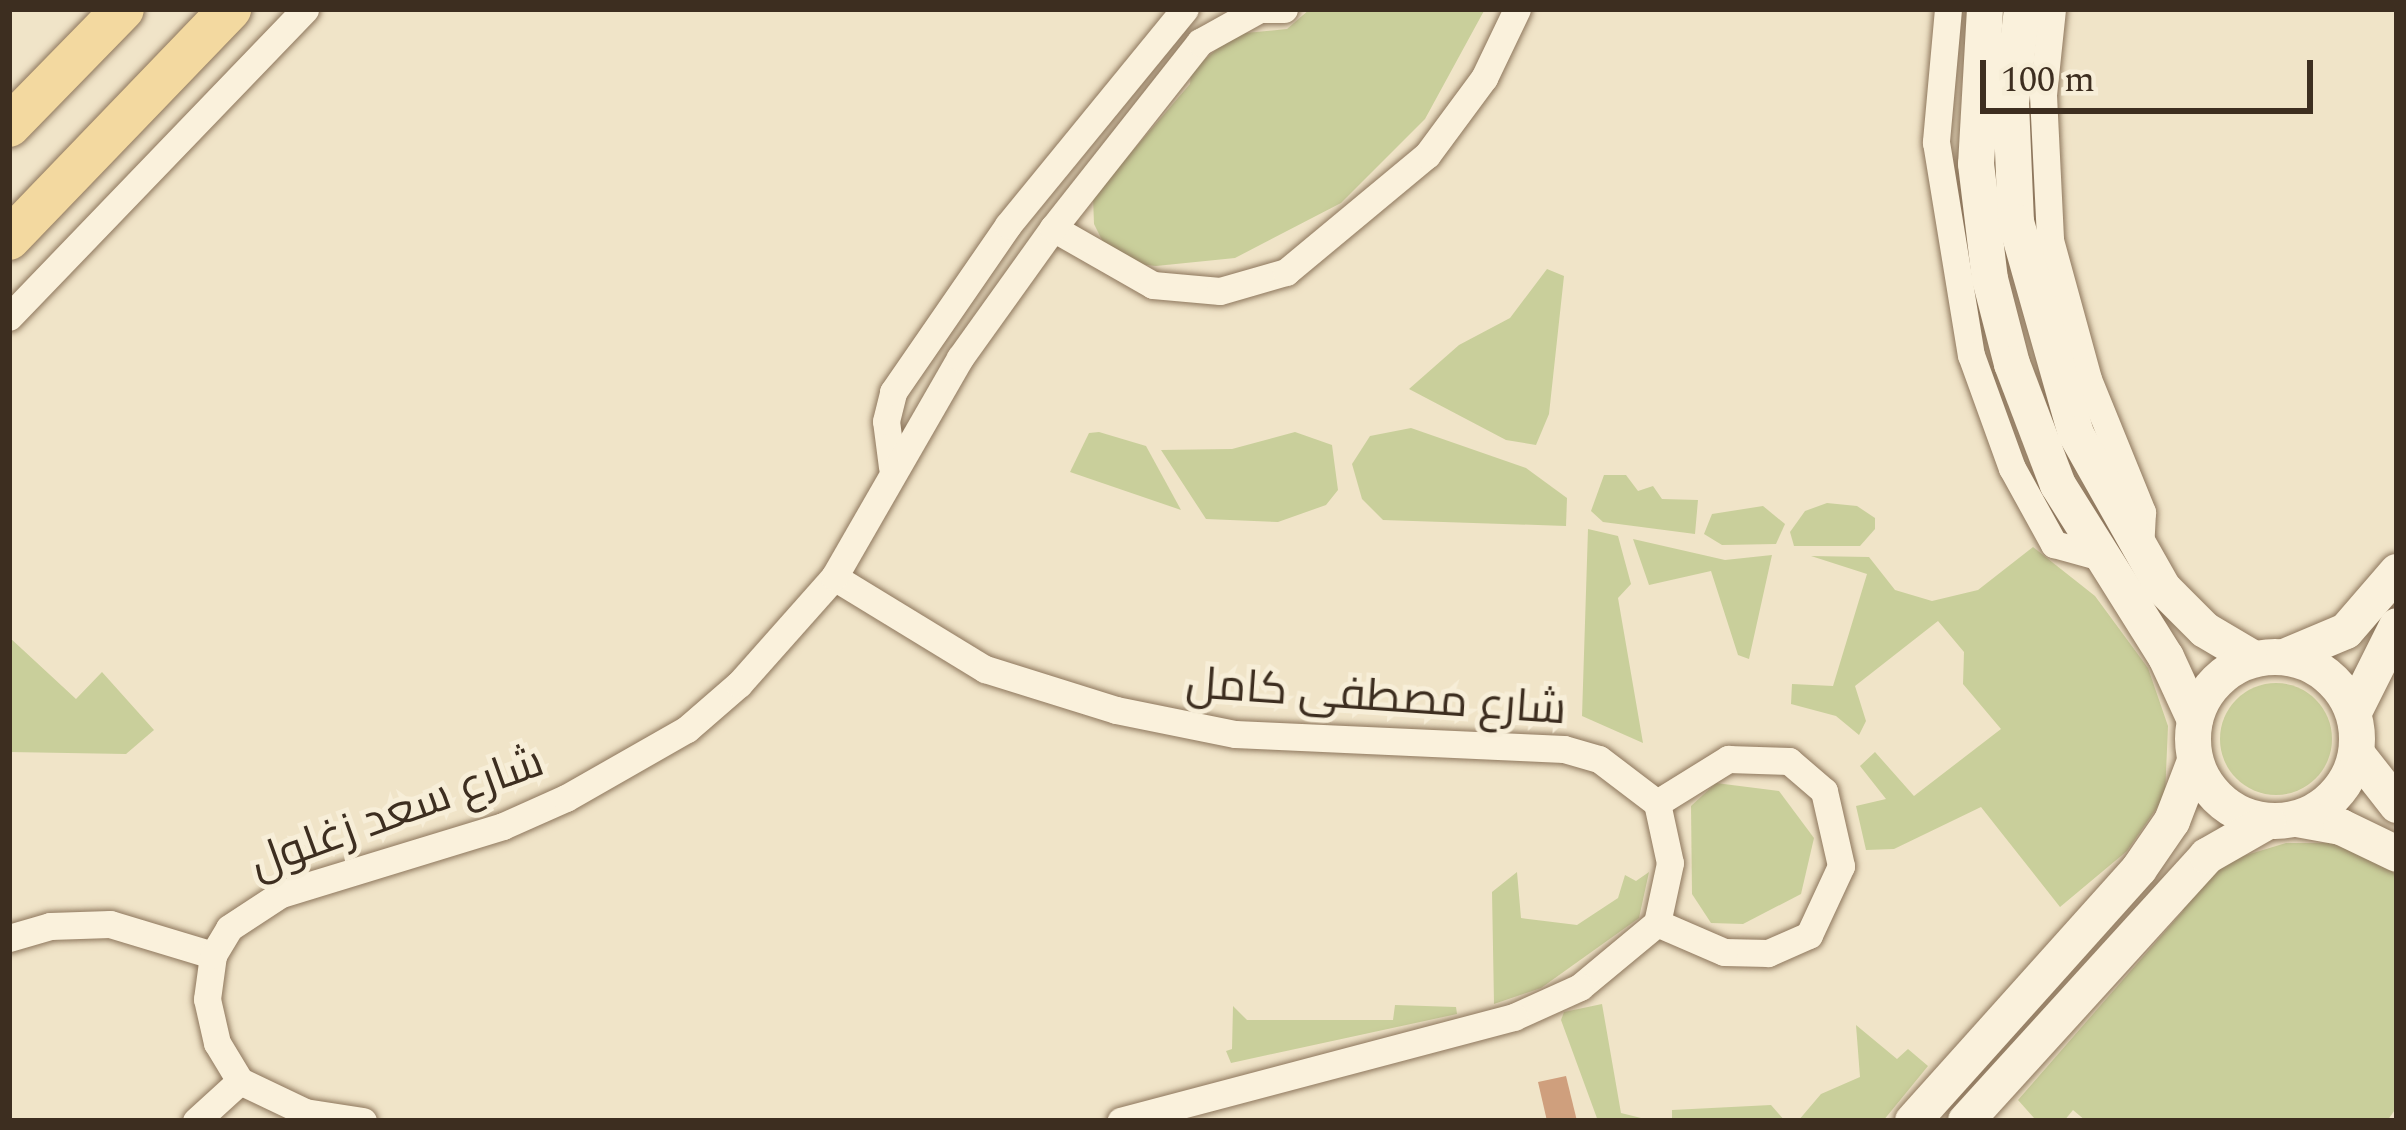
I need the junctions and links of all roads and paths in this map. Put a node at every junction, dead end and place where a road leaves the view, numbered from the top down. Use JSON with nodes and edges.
{"nodes":[{"id":1,"x":123,"y":9,"type":"edge"},
{"id":2,"x":230,"y":9,"type":"edge"},
{"id":3,"x":304,"y":9,"type":"edge"},
{"id":4,"x":1185,"y":9,"type":"edge"},
{"id":5,"x":1517,"y":9,"type":"edge"},
{"id":6,"x":1948,"y":9,"type":"edge"},
{"id":7,"x":1985,"y":9,"type":"edge"},
{"id":8,"x":2022,"y":9,"type":"edge"},
{"id":9,"x":2052,"y":9,"type":"edge"},
{"id":10,"x":1264,"y":10,"type":"edge"},
{"id":11,"x":9,"y":126,"type":"edge"},
{"id":12,"x":1053,"y":228,"type":"junction"},
{"id":13,"x":9,"y":239,"type":"edge"},
{"id":14,"x":9,"y":317,"type":"edge"},
{"id":15,"x":892,"y":467,"type":"junction"},
{"id":16,"x":2139,"y":555,"type":"junction"},
{"id":17,"x":2097,"y":556,"type":"junction"},
{"id":18,"x":2397,"y":572,"type":"edge"},
{"id":19,"x":834,"y":577,"type":"junction"},
{"id":20,"x":2397,"y":626,"type":"edge"},
{"id":21,"x":2269,"y":658,"type":"junction"},
{"id":22,"x":2354,"y":712,"type":"junction"},
{"id":23,"x":2195,"y":720,"type":"junction"},
{"id":24,"x":2357,"y":754,"type":"junction"},
{"id":25,"x":2195,"y":761,"type":"junction"},
{"id":26,"x":1657,"y":803,"type":"junction"},
{"id":27,"x":2397,"y":805,"type":"edge"},
{"id":28,"x":2282,"y":820,"type":"junction"},
{"id":29,"x":2397,"y":854,"type":"edge"},
{"id":30,"x":1658,"y":923,"type":"junction"},
{"id":31,"x":9,"y":938,"type":"edge"},
{"id":32,"x":214,"y":955,"type":"junction"},
{"id":33,"x":240,"y":1082,"type":"junction"},
{"id":34,"x":196,"y":1121,"type":"edge"},
{"id":35,"x":363,"y":1121,"type":"edge"},
{"id":36,"x":1120,"y":1121,"type":"edge"},
{"id":37,"x":1913,"y":1121,"type":"edge"},
{"id":38,"x":1966,"y":1121,"type":"edge"}],
"edges":[{"from":1,"to":11,"type":"main road"},
{"from":2,"to":13,"type":"main road"},
{"from":3,"to":14,"type":"street"},
{"from":4,"to":15,"type":"street"},
{"from":5,"to":12,"type":"street"},
{"from":6,"to":17,"type":"street"},
{"from":7,"to":17,"type":"street"},
{"from":8,"to":16,"type":"street"},
{"from":9,"to":16,"type":"street"},
{"from":10,"to":12,"type":"street","name":"شارع سعد زغلول"},
{"from":12,"to":15,"type":"street","name":"شارع سعد زغلول"},
{"from":15,"to":19,"type":"street","name":"شارع سعد زغلول"},
{"from":16,"to":21,"type":"street"},
{"from":17,"to":23,"type":"street"},
{"from":18,"to":21,"type":"street"},
{"from":19,"to":26,"type":"street","name":"شارع مصطفى كامل"},
{"from":19,"to":32,"type":"street","name":"شارع سعد زغلول"},
{"from":20,"to":22,"type":"street"},
{"from":21,"to":22,"type":"street"},
{"from":21,"to":23,"type":"street"},
{"from":22,"to":24,"type":"street"},
{"from":23,"to":25,"type":"street"},
{"from":24,"to":27,"type":"street"},
{"from":24,"to":28,"type":"street"},
{"from":25,"to":28,"type":"street"},
{"from":25,"to":37,"type":"street"},
{"from":26,"to":30,"type":"street"},
{"from":26,"to":30,"type":"street"},
{"from":28,"to":29,"type":"street"},
{"from":28,"to":38,"type":"street"},
{"from":30,"to":36,"type":"street"},
{"from":31,"to":32,"type":"street"},
{"from":32,"to":33,"type":"street"},
{"from":33,"to":34,"type":"street"},
{"from":33,"to":35,"type":"street"}]}
